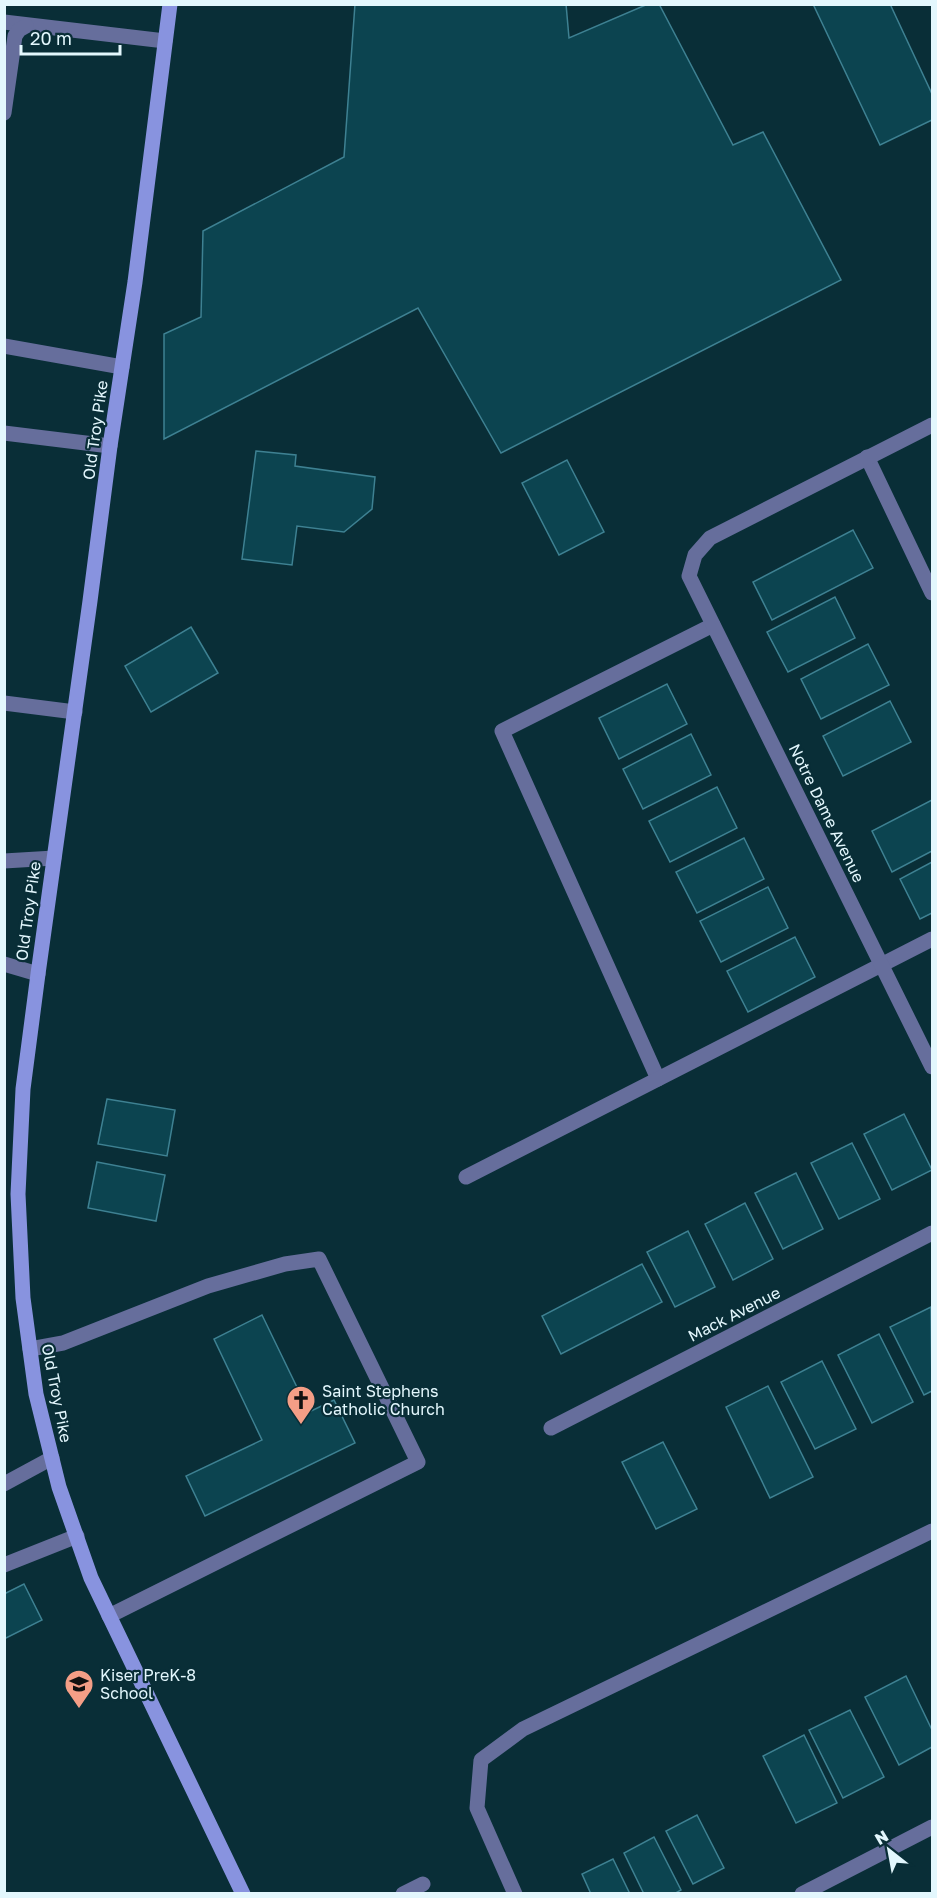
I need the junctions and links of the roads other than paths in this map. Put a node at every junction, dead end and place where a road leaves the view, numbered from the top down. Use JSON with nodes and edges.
{"nodes":[{"id":1,"x":170,"y":4,"type":"edge"},
{"id":2,"x":4,"y":22,"type":"edge"},
{"id":3,"x":26,"y":26,"type":"junction"},
{"id":4,"x":165,"y":41,"type":"junction"},
{"id":5,"x":4,"y":114,"type":"edge"},
{"id":6,"x":4,"y":346,"type":"edge"},
{"id":7,"x":122,"y":367,"type":"junction"},
{"id":8,"x":933,"y":425,"type":"edge"},
{"id":9,"x":4,"y":433,"type":"edge"},
{"id":10,"x":110,"y":446,"type":"junction"},
{"id":11,"x":867,"y":457,"type":"junction"},
{"id":12,"x":933,"y":593,"type":"edge"},
{"id":13,"x":713,"y":625,"type":"junction"},
{"id":14,"x":4,"y":703,"type":"edge"},
{"id":15,"x":75,"y":712,"type":"junction"},
{"id":16,"x":54,"y":858,"type":"junction"},
{"id":17,"x":4,"y":861,"type":"edge"},
{"id":18,"x":933,"y":939,"type":"edge"},
{"id":19,"x":4,"y":964,"type":"edge"},
{"id":20,"x":882,"y":964,"type":"junction"},
{"id":21,"x":38,"y":974,"type":"junction"},
{"id":22,"x":933,"y":1067,"type":"edge"},
{"id":23,"x":658,"y":1079,"type":"junction"},
{"id":24,"x":466,"y":1177,"type":"dead end"},
{"id":25,"x":933,"y":1233,"type":"edge"},
{"id":26,"x":30,"y":1349,"type":"junction"},
{"id":27,"x":551,"y":1428,"type":"dead end"},
{"id":28,"x":52,"y":1458,"type":"junction"},
{"id":29,"x":4,"y":1484,"type":"edge"},
{"id":30,"x":933,"y":1531,"type":"edge"},
{"id":31,"x":76,"y":1536,"type":"junction"},
{"id":32,"x":4,"y":1565,"type":"edge"},
{"id":33,"x":109,"y":1616,"type":"junction"},
{"id":34,"x":933,"y":1827,"type":"edge"},
{"id":35,"x":423,"y":1884,"type":"dead end"},
{"id":36,"x":243,"y":1893,"type":"edge"},
{"id":37,"x":403,"y":1893,"type":"edge"},
{"id":38,"x":515,"y":1893,"type":"edge"},
{"id":39,"x":802,"y":1893,"type":"edge"}],
"edges":[{"from":1,"to":4,"type":"main road","name":"Old Troy Pike"},
{"from":2,"to":3,"type":"street"},
{"from":3,"to":4,"type":"street"},
{"from":3,"to":5,"type":"street"},
{"from":4,"to":7,"type":"main road","name":"Old Troy Pike"},
{"from":6,"to":7,"type":"street"},
{"from":7,"to":10,"type":"main road","name":"Old Troy Pike"},
{"from":8,"to":11,"type":"street"},
{"from":9,"to":10,"type":"street"},
{"from":10,"to":15,"type":"main road","name":"Old Troy Pike"},
{"from":11,"to":12,"type":"street"},
{"from":11,"to":13,"type":"street","name":"Notre Dame Avenue"},
{"from":13,"to":20,"type":"street","name":"Notre Dame Avenue"},
{"from":13,"to":23,"type":"street"},
{"from":14,"to":15,"type":"street"},
{"from":15,"to":16,"type":"main road","name":"Old Troy Pike"},
{"from":16,"to":17,"type":"street"},
{"from":16,"to":21,"type":"main road","name":"Old Troy Pike"},
{"from":18,"to":20,"type":"street"},
{"from":19,"to":21,"type":"street"},
{"from":20,"to":22,"type":"street","name":"Notre Dame Avenue"},
{"from":20,"to":23,"type":"street"},
{"from":21,"to":26,"type":"main road","name":"Old Troy Pike"},
{"from":23,"to":24,"type":"street"},
{"from":25,"to":27,"type":"street","name":"Mack Avenue"},
{"from":26,"to":28,"type":"main road","name":"Old Troy Pike"},
{"from":26,"to":33,"type":"street"},
{"from":28,"to":29,"type":"street"},
{"from":28,"to":31,"type":"main road","name":"Old Troy Pike"},
{"from":30,"to":38,"type":"street"},
{"from":31,"to":32,"type":"street"},
{"from":31,"to":33,"type":"main road","name":"Old Troy Pike"},
{"from":33,"to":36,"type":"main road","name":"Old Troy Pike"},
{"from":34,"to":39,"type":"street"},
{"from":35,"to":37,"type":"street"}]}
